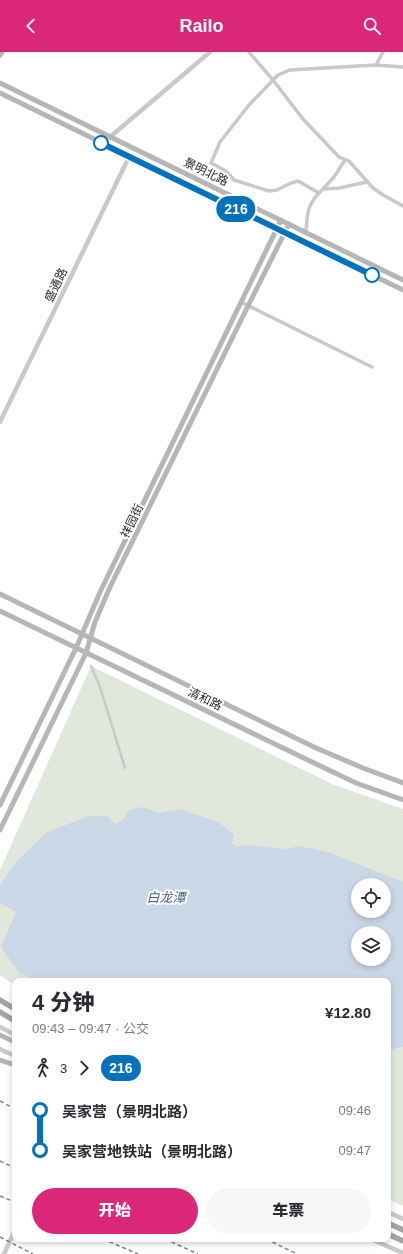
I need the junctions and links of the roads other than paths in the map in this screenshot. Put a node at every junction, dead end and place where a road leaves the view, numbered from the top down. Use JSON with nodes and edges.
{"nodes":[{"id":1,"x":2,"y":52,"type":"edge"},
{"id":2,"x":210,"y":52,"type":"edge"},
{"id":3,"x":249,"y":52,"type":"edge"},
{"id":4,"x":383,"y":52,"type":"edge"},
{"id":5,"x":0,"y":55,"type":"edge"},
{"id":6,"x":376,"y":65,"type":"junction"},
{"id":7,"x":403,"y":67,"type":"edge"},
{"id":8,"x":273,"y":80,"type":"junction"},
{"id":9,"x":0,"y":83,"type":"edge"},
{"id":10,"x":0,"y":94,"type":"edge"},
{"id":11,"x":110,"y":137,"type":"junction"},
{"id":12,"x":129,"y":156,"type":"junction"},
{"id":13,"x":345,"y":160,"type":"junction"},
{"id":14,"x":367,"y":182,"type":"junction"},
{"id":15,"x":323,"y":189,"type":"junction"},
{"id":16,"x":318,"y":193,"type":"junction"},
{"id":17,"x":403,"y":206,"type":"edge"},
{"id":18,"x":281,"y":220,"type":"junction"},
{"id":19,"x":289,"y":224,"type":"junction"},
{"id":20,"x":277,"y":229,"type":"junction"},
{"id":21,"x":285,"y":232,"type":"junction"},
{"id":22,"x":306,"y":232,"type":"junction"},
{"id":23,"x":403,"y":280,"type":"edge"},
{"id":24,"x":403,"y":290,"type":"edge"},
{"id":25,"x":241,"y":302,"type":"junction"},
{"id":26,"x":248,"y":305,"type":"junction"},
{"id":27,"x":372,"y":367,"type":"dead end"},
{"id":28,"x":0,"y":422,"type":"edge"},
{"id":29,"x":0,"y":594,"type":"edge"},
{"id":30,"x":0,"y":611,"type":"edge"},
{"id":31,"x":81,"y":634,"type":"junction"},
{"id":32,"x":90,"y":638,"type":"junction"},
{"id":33,"x":76,"y":648,"type":"junction"},
{"id":34,"x":86,"y":653,"type":"junction"},
{"id":35,"x":92,"y":666,"type":"dead end"},
{"id":36,"x":125,"y":768,"type":"dead end"},
{"id":37,"x":403,"y":783,"type":"edge"},
{"id":38,"x":403,"y":799,"type":"edge"},
{"id":39,"x":1,"y":801,"type":"edge"},
{"id":40,"x":0,"y":830,"type":"edge"},
{"id":41,"x":0,"y":1000,"type":"edge"},
{"id":42,"x":12,"y":1007,"type":"edge"},
{"id":43,"x":0,"y":1012,"type":"edge"},
{"id":44,"x":12,"y":1019,"type":"edge"},
{"id":45,"x":0,"y":1027,"type":"edge"},
{"id":46,"x":12,"y":1033,"type":"edge"},
{"id":47,"x":0,"y":1035,"type":"edge"},
{"id":48,"x":12,"y":1041,"type":"edge"},
{"id":49,"x":0,"y":1049,"type":"edge"},
{"id":50,"x":12,"y":1055,"type":"edge"},
{"id":51,"x":0,"y":1060,"type":"edge"},
{"id":52,"x":12,"y":1064,"type":"edge"},
{"id":53,"x":391,"y":1213,"type":"edge"},
{"id":54,"x":403,"y":1218,"type":"edge"},
{"id":55,"x":391,"y":1224,"type":"edge"},
{"id":56,"x":403,"y":1230,"type":"edge"},
{"id":57,"x":391,"y":1235,"type":"edge"},
{"id":58,"x":12,"y":1237,"type":"edge"},
{"id":59,"x":403,"y":1241,"type":"edge"},
{"id":60,"x":378,"y":1242,"type":"edge"},
{"id":61,"x":403,"y":1253,"type":"edge"},
{"id":62,"x":4,"y":1254,"type":"edge"}],
"edges":[{"from":1,"to":5,"type":"main road"},
{"from":2,"to":11,"type":"street"},
{"from":3,"to":8,"type":"street"},
{"from":4,"to":6,"type":"street"},
{"from":6,"to":7,"type":"street"},
{"from":6,"to":8,"type":"street"},
{"from":8,"to":13,"type":"street"},
{"from":8,"to":16,"type":"street"},
{"from":9,"to":11,"type":"main road","name":"景明北路"},
{"from":10,"to":12,"type":"main road","name":"景明北路"},
{"from":11,"to":18,"type":"main road","name":"景明北路"},
{"from":12,"to":20,"type":"main road","name":"景明北路"},
{"from":12,"to":28,"type":"street","name":"盛通路"},
{"from":13,"to":14,"type":"street"},
{"from":13,"to":15,"type":"street"},
{"from":14,"to":15,"type":"street"},
{"from":14,"to":17,"type":"street"},
{"from":15,"to":16,"type":"street"},
{"from":16,"to":22,"type":"street"},
{"from":18,"to":19,"type":"main road","name":"景明北路"},
{"from":18,"to":20,"type":"main road","name":"祥园街"},
{"from":19,"to":21,"type":"main road","name":"祥园街"},
{"from":19,"to":22,"type":"main road","name":"景明北路"},
{"from":20,"to":21,"type":"main road","name":"景明北路"},
{"from":20,"to":25,"type":"main road","name":"祥园街"},
{"from":21,"to":24,"type":"main road","name":"景明北路"},
{"from":21,"to":26,"type":"main road","name":"祥园街"},
{"from":22,"to":23,"type":"main road","name":"景明北路"},
{"from":25,"to":26,"type":"street"},
{"from":25,"to":31,"type":"main road","name":"祥园街"},
{"from":26,"to":27,"type":"street"},
{"from":26,"to":32,"type":"main road","name":"祥园街"},
{"from":29,"to":31,"type":"main road","name":"清和路"},
{"from":30,"to":33,"type":"main road","name":"清和路"},
{"from":31,"to":32,"type":"main road","name":"清和路"},
{"from":31,"to":33,"type":"main road","name":"祥园街"},
{"from":32,"to":34,"type":"main road","name":"祥园街"},
{"from":32,"to":37,"type":"main road","name":"清和路"},
{"from":33,"to":34,"type":"main road","name":"清和路"},
{"from":33,"to":39,"type":"main road","name":"祥园街"},
{"from":34,"to":38,"type":"main road","name":"清和路"},
{"from":34,"to":40,"type":"main road","name":"祥园街"},
{"from":35,"to":36,"type":"street"},
{"from":41,"to":42,"type":"main road"},
{"from":43,"to":44,"type":"main road"},
{"from":45,"to":46,"type":"street"},
{"from":47,"to":48,"type":"main road"},
{"from":49,"to":50,"type":"street"},
{"from":51,"to":52,"type":"main road"},
{"from":53,"to":54,"type":"street"},
{"from":55,"to":56,"type":"main road"},
{"from":57,"to":59,"type":"main road"},
{"from":58,"to":62,"type":"street"},
{"from":60,"to":61,"type":"street"}]}
